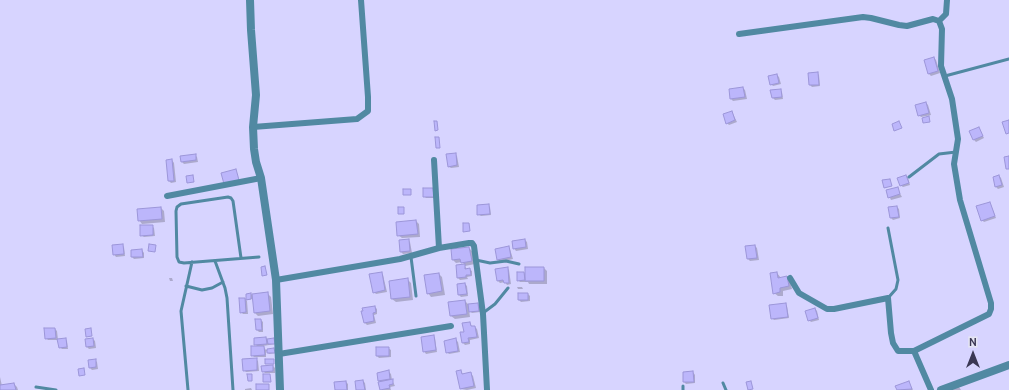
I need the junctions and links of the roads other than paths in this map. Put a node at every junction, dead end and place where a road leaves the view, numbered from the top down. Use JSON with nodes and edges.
{"nodes":[{"id":1,"x":250,"y":0,"type":"edge"},
{"id":2,"x":361,"y":0,"type":"edge"},
{"id":3,"x":947,"y":0,"type":"edge"},
{"id":4,"x":939,"y":21,"type":"junction"},
{"id":5,"x":739,"y":34,"type":"dead end"},
{"id":6,"x":1009,"y":59,"type":"edge"},
{"id":7,"x":945,"y":76,"type":"junction"},
{"id":8,"x":253,"y":127,"type":"junction"},
{"id":9,"x":956,"y":152,"type":"junction"},
{"id":10,"x":434,"y":160,"type":"dead end"},
{"id":11,"x":909,"y":176,"type":"dead end"},
{"id":12,"x":261,"y":178,"type":"junction"},
{"id":13,"x":168,"y":196,"type":"dead end"},
{"id":14,"x":888,"y":228,"type":"dead end"},
{"id":15,"x":439,"y":248,"type":"junction"},
{"id":16,"x":411,"y":256,"type":"junction"},
{"id":17,"x":259,"y":257,"type":"dead end"},
{"id":18,"x":241,"y":258,"type":"junction"},
{"id":19,"x":215,"y":260,"type":"junction"},
{"id":20,"x":476,"y":260,"type":"junction"},
{"id":21,"x":192,"y":262,"type":"junction"},
{"id":22,"x":518,"y":264,"type":"dead end"},
{"id":23,"x":790,"y":278,"type":"dead end"},
{"id":24,"x":276,"y":280,"type":"junction"},
{"id":25,"x":223,"y":282,"type":"junction"},
{"id":26,"x":186,"y":286,"type":"junction"},
{"id":27,"x":508,"y":288,"type":"dead end"},
{"id":28,"x":416,"y":296,"type":"dead end"},
{"id":29,"x":888,"y":298,"type":"junction"},
{"id":30,"x":483,"y":314,"type":"junction"},
{"id":31,"x":451,"y":326,"type":"dead end"},
{"id":32,"x":914,"y":351,"type":"junction"},
{"id":33,"x":279,"y":354,"type":"junction"},
{"id":34,"x":1009,"y":365,"type":"edge"},
{"id":35,"x":723,"y":382,"type":"dead end"},
{"id":36,"x":683,"y":386,"type":"dead end"},
{"id":37,"x":36,"y":387,"type":"dead end"},
{"id":38,"x":56,"y":390,"type":"edge"},
{"id":39,"x":188,"y":390,"type":"edge"},
{"id":40,"x":233,"y":390,"type":"edge"},
{"id":41,"x":280,"y":390,"type":"edge"},
{"id":42,"x":486,"y":390,"type":"edge"},
{"id":43,"x":683,"y":390,"type":"edge"},
{"id":44,"x":726,"y":390,"type":"edge"},
{"id":45,"x":931,"y":390,"type":"edge"},
{"id":46,"x":941,"y":390,"type":"edge"}],
"edges":[{"from":1,"to":8,"type":"street"},
{"from":2,"to":8,"type":"street"},
{"from":3,"to":4,"type":"street"},
{"from":4,"to":5,"type":"street"},
{"from":4,"to":7,"type":"street"},
{"from":6,"to":7,"type":"lane"},
{"from":7,"to":9,"type":"street"},
{"from":8,"to":12,"type":"street"},
{"from":9,"to":11,"type":"lane"},
{"from":9,"to":32,"type":"street"},
{"from":10,"to":15,"type":"street"},
{"from":12,"to":13,"type":"street"},
{"from":12,"to":24,"type":"street"},
{"from":14,"to":29,"type":"lane"},
{"from":15,"to":16,"type":"street"},
{"from":15,"to":20,"type":"street"},
{"from":16,"to":24,"type":"street"},
{"from":16,"to":28,"type":"lane"},
{"from":17,"to":18,"type":"lane"},
{"from":18,"to":19,"type":"lane"},
{"from":18,"to":21,"type":"lane"},
{"from":19,"to":21,"type":"lane"},
{"from":19,"to":25,"type":"lane"},
{"from":20,"to":22,"type":"lane"},
{"from":20,"to":30,"type":"street"},
{"from":21,"to":26,"type":"lane"},
{"from":23,"to":29,"type":"street"},
{"from":24,"to":33,"type":"street"},
{"from":25,"to":26,"type":"lane"},
{"from":25,"to":40,"type":"lane"},
{"from":26,"to":39,"type":"lane"},
{"from":27,"to":30,"type":"lane"},
{"from":29,"to":32,"type":"street"},
{"from":30,"to":42,"type":"street"},
{"from":31,"to":33,"type":"street"},
{"from":32,"to":45,"type":"street"},
{"from":33,"to":41,"type":"street"},
{"from":34,"to":46,"type":"street"},
{"from":35,"to":44,"type":"lane"},
{"from":36,"to":43,"type":"lane"},
{"from":37,"to":38,"type":"lane"}]}
